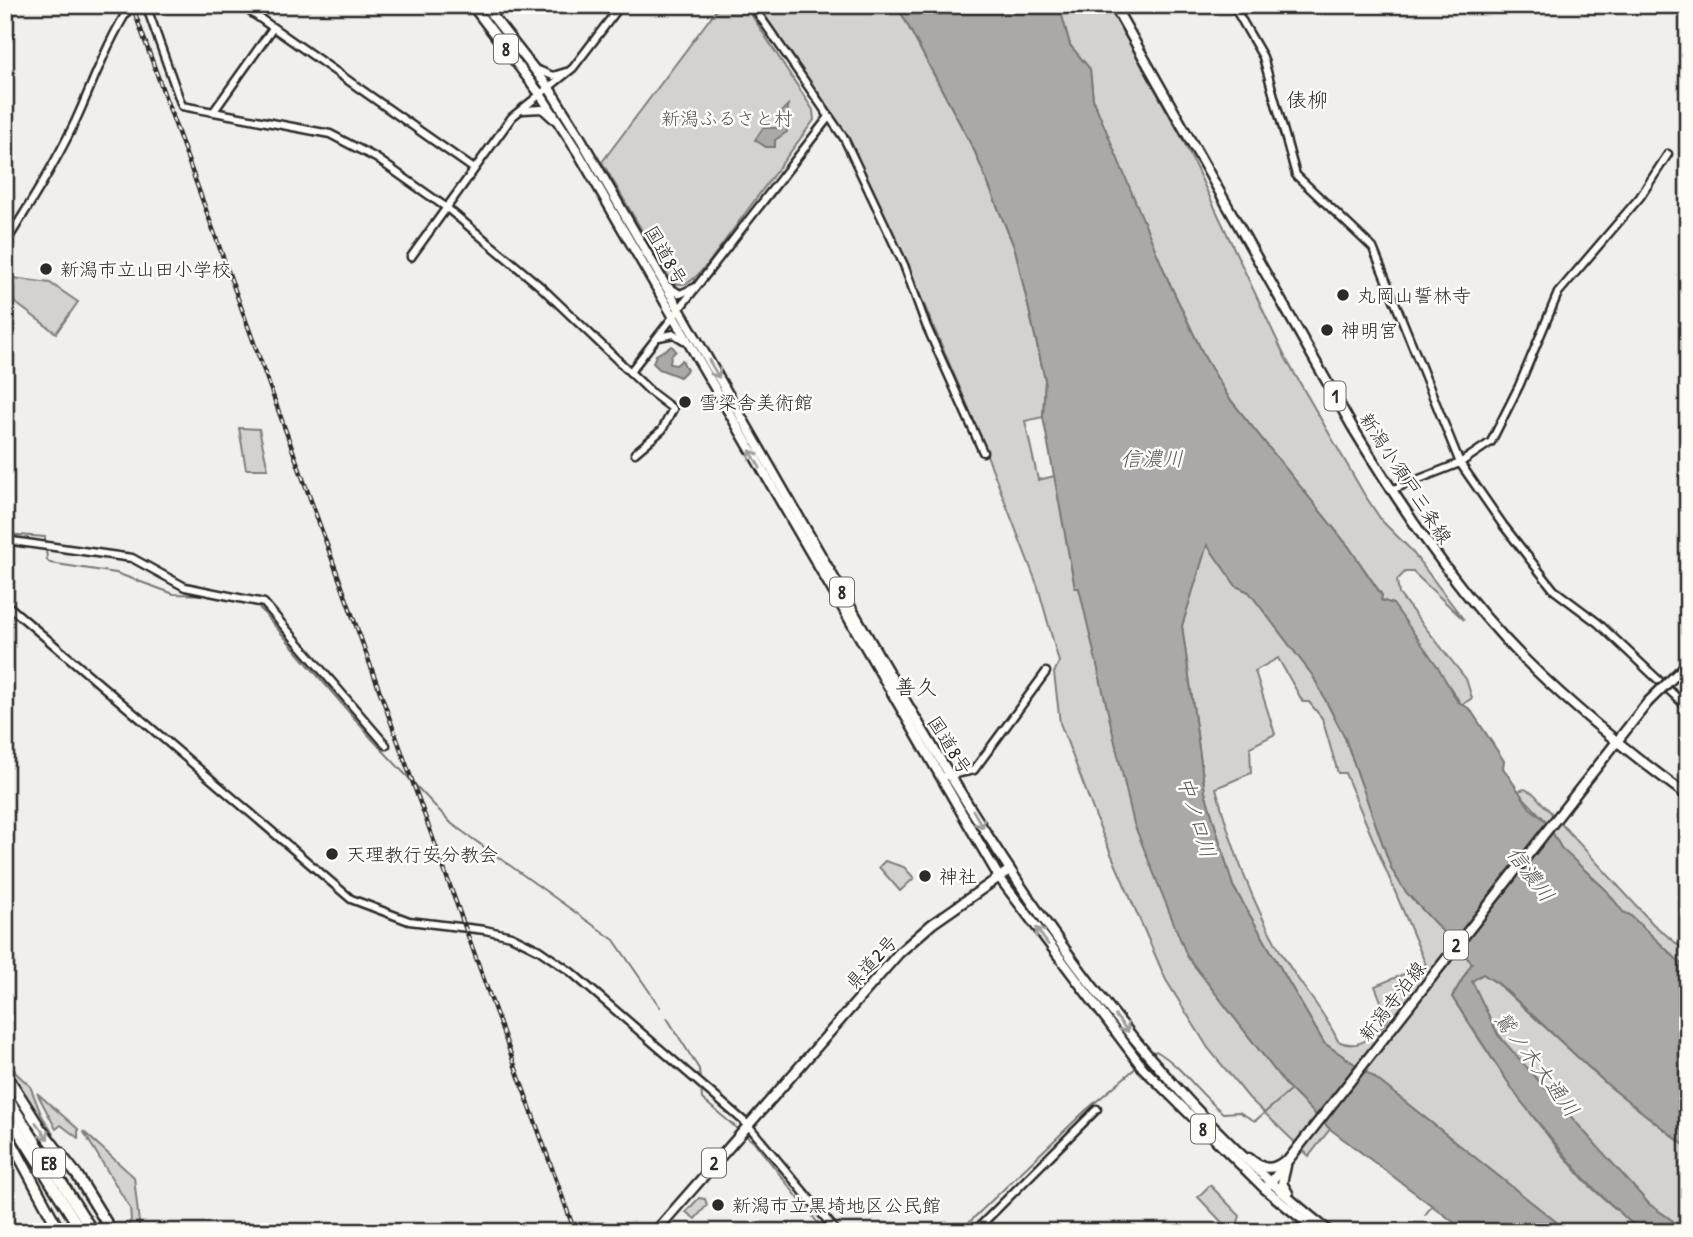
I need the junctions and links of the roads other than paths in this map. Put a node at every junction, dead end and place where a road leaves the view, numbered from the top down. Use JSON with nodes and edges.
{"nodes":[{"id":1,"x":131,"y":5,"type":"edge"},
{"id":2,"x":146,"y":5,"type":"edge"},
{"id":3,"x":241,"y":5,"type":"edge"},
{"id":4,"x":472,"y":5,"type":"edge"},
{"id":5,"x":484,"y":5,"type":"edge"},
{"id":6,"x":621,"y":5,"type":"edge"},
{"id":7,"x":752,"y":5,"type":"edge"},
{"id":8,"x":1114,"y":5,"type":"edge"},
{"id":9,"x":1233,"y":5,"type":"edge"},
{"id":10,"x":273,"y":28,"type":"junction"},
{"id":11,"x":530,"y":65,"type":"junction"},
{"id":12,"x":569,"y":71,"type":"junction"},
{"id":13,"x":549,"y":88,"type":"junction"},
{"id":14,"x":540,"y":94,"type":"junction"},
{"id":15,"x":214,"y":111,"type":"junction"},
{"id":16,"x":517,"y":112,"type":"junction"},
{"id":17,"x":828,"y":118,"type":"junction"},
{"id":18,"x":575,"y":148,"type":"junction"},
{"id":19,"x":1668,"y":154,"type":"dead end"},
{"id":20,"x":474,"y":169,"type":"junction"},
{"id":21,"x":447,"y":208,"type":"junction"},
{"id":22,"x":5,"y":243,"type":"edge"},
{"id":23,"x":411,"y":257,"type":"dead end"},
{"id":24,"x":665,"y":284,"type":"junction"},
{"id":25,"x":699,"y":285,"type":"junction"},
{"id":26,"x":680,"y":310,"type":"junction"},
{"id":27,"x":674,"y":318,"type":"junction"},
{"id":28,"x":658,"y":338,"type":"junction"},
{"id":29,"x":688,"y":344,"type":"junction"},
{"id":30,"x":630,"y":372,"type":"junction"},
{"id":31,"x":983,"y":452,"type":"dead end"},
{"id":32,"x":635,"y":453,"type":"dead end"},
{"id":33,"x":1460,"y":463,"type":"junction"},
{"id":34,"x":1391,"y":490,"type":"junction"},
{"id":35,"x":5,"y":540,"type":"edge"},
{"id":36,"x":5,"y":603,"type":"edge"},
{"id":37,"x":1688,"y":663,"type":"edge"},
{"id":38,"x":1046,"y":672,"type":"dead end"},
{"id":39,"x":1688,"y":708,"type":"edge"},
{"id":40,"x":1615,"y":742,"type":"junction"},
{"id":41,"x":386,"y":745,"type":"dead end"},
{"id":42,"x":953,"y":776,"type":"junction"},
{"id":43,"x":941,"y":777,"type":"junction"},
{"id":44,"x":1688,"y":796,"type":"edge"},
{"id":45,"x":1008,"y":871,"type":"junction"},
{"id":46,"x":999,"y":877,"type":"junction"},
{"id":47,"x":5,"y":1073,"type":"edge"},
{"id":48,"x":5,"y":1094,"type":"edge"},
{"id":49,"x":1097,"y":1109,"type":"dead end"},
{"id":50,"x":5,"y":1110,"type":"edge"},
{"id":51,"x":747,"y":1125,"type":"junction"},
{"id":52,"x":5,"y":1130,"type":"edge"},
{"id":53,"x":1232,"y":1147,"type":"junction"},
{"id":54,"x":1290,"y":1157,"type":"junction"},
{"id":55,"x":1267,"y":1186,"type":"junction"},
{"id":56,"x":1295,"y":1204,"type":"junction"},
{"id":57,"x":60,"y":1232,"type":"edge"},
{"id":58,"x":82,"y":1232,"type":"edge"},
{"id":59,"x":93,"y":1232,"type":"edge"},
{"id":60,"x":112,"y":1232,"type":"edge"},
{"id":61,"x":655,"y":1232,"type":"edge"},
{"id":62,"x":837,"y":1232,"type":"edge"},
{"id":63,"x":974,"y":1232,"type":"edge"},
{"id":64,"x":1318,"y":1232,"type":"edge"},
{"id":65,"x":1330,"y":1232,"type":"edge"}],
"edges":[{"from":1,"to":22,"type":"street"},
{"from":2,"to":15,"type":"street"},
{"from":3,"to":10,"type":"street"},
{"from":4,"to":14,"type":"main road","name":"国道8号","number":"8"},
{"from":5,"to":11,"type":"main road","name":"国道8号","number":"8"},
{"from":6,"to":12,"type":"street"},
{"from":7,"to":17,"type":"street"},
{"from":8,"to":34,"type":"main road","name":"新潟小須戸三条線","number":"1"},
{"from":9,"to":33,"type":"street"},
{"from":10,"to":15,"type":"street"},
{"from":10,"to":20,"type":"street"},
{"from":11,"to":12,"type":"street"},
{"from":11,"to":13,"type":"main road","name":"国道8号","number":"8"},
{"from":12,"to":13,"type":"street"},
{"from":13,"to":14,"type":"street"},
{"from":13,"to":24,"type":"main road","name":"国道8号","number":"8"},
{"from":14,"to":16,"type":"street"},
{"from":14,"to":18,"type":"main road","name":"国道8号","number":"8"},
{"from":15,"to":21,"type":"street"},
{"from":16,"to":18,"type":"street"},
{"from":16,"to":20,"type":"street"},
{"from":17,"to":25,"type":"street"},
{"from":17,"to":31,"type":"street"},
{"from":18,"to":27,"type":"main road","name":"国道8号","number":"8"},
{"from":19,"to":33,"type":"street"},
{"from":20,"to":21,"type":"street"},
{"from":21,"to":23,"type":"street"},
{"from":21,"to":30,"type":"street"},
{"from":24,"to":25,"type":"street"},
{"from":24,"to":26,"type":"main road","name":"国道8号","number":"8"},
{"from":25,"to":26,"type":"street"},
{"from":26,"to":27,"type":"street"},
{"from":26,"to":42,"type":"main road","name":"国道8号","number":"8","one_way":true},
{"from":27,"to":28,"type":"street"},
{"from":27,"to":29,"type":"main road","name":"国道8号","number":"8"},
{"from":28,"to":29,"type":"street"},
{"from":28,"to":30,"type":"street"},
{"from":43,"to":29,"type":"main road","name":"国道8号","number":"8","one_way":true},
{"from":30,"to":32,"type":"street"},
{"from":33,"to":34,"type":"street"},
{"from":33,"to":39,"type":"street"},
{"from":34,"to":40,"type":"main road","name":"新潟小須戸三条線","number":"1"},
{"from":35,"to":41,"type":"street"},
{"from":36,"to":51,"type":"street"},
{"from":37,"to":40,"type":"main road","name":"新潟寺泊線","number":"2","bridge":true},
{"from":38,"to":42,"type":"street"},
{"from":40,"to":44,"type":"main road","name":"新潟小須戸三条線","number":"1"},
{"from":40,"to":54,"type":"main road","name":"新潟寺泊線","number":"2"},
{"from":42,"to":43,"type":"street"},
{"from":42,"to":45,"type":"main road","name":"国道8号","number":"8","one_way":true},
{"from":43,"to":46,"type":"main road","name":"国道8号","number":"8"},
{"from":45,"to":46,"type":"main road","name":"県道2号","number":"2"},
{"from":45,"to":53,"type":"main road","name":"国道8号","number":"8","one_way":true},
{"from":46,"to":51,"type":"main road","name":"県道2号","number":"2"},
{"from":55,"to":46,"type":"main road","name":"国道8号","number":"8","one_way":true},
{"from":47,"to":60,"type":"highway","one_way":true},
{"from":48,"to":59,"type":"highway","number":"E8"},
{"from":49,"to":63,"type":"street"},
{"from":50,"to":58,"type":"highway","number":"E8"},
{"from":51,"to":61,"type":"main road","number":"2"},
{"from":51,"to":62,"type":"street"},
{"from":52,"to":57,"type":"highway"},
{"from":53,"to":54,"type":"main road"},
{"from":53,"to":55,"type":"main road","name":"国道8号","number":"8"},
{"from":54,"to":55,"type":"main road","name":"新潟寺泊線","number":"2"},
{"from":54,"to":56,"type":"main road"},
{"from":55,"to":56,"type":"main road","name":"国道8号","number":"8"},
{"from":55,"to":64,"type":"main road","name":"国道8号","number":"8"},
{"from":56,"to":65,"type":"main road","name":"国道8号","number":"8"}]}
